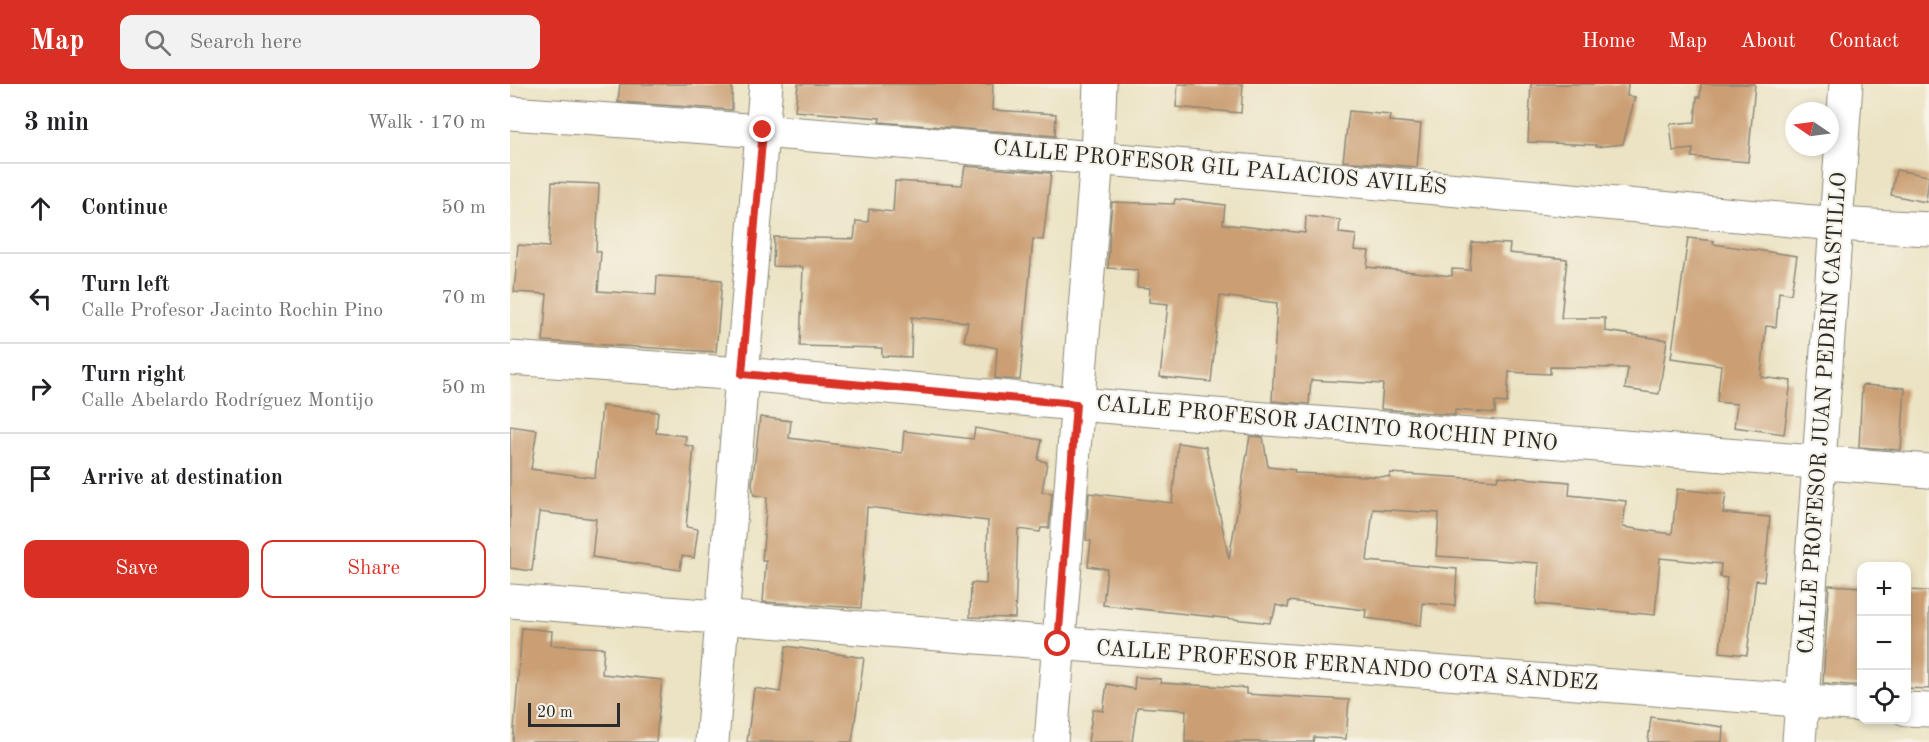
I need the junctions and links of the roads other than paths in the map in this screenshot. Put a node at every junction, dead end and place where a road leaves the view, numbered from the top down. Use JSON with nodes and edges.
{"nodes":[{"id":1,"x":766,"y":84,"type":"edge"},
{"id":2,"x":1100,"y":84,"type":"edge"},
{"id":3,"x":1846,"y":84,"type":"edge"},
{"id":4,"x":510,"y":113,"type":"edge"},
{"id":5,"x":763,"y":130,"type":"junction"},
{"id":6,"x":1096,"y":157,"type":"junction"},
{"id":7,"x":1836,"y":224,"type":"junction"},
{"id":8,"x":1929,"y":230,"type":"edge"},
{"id":9,"x":510,"y":358,"type":"edge"},
{"id":10,"x":742,"y":374,"type":"junction"},
{"id":11,"x":1076,"y":404,"type":"junction"},
{"id":12,"x":1820,"y":463,"type":"junction"},
{"id":13,"x":1929,"y":471,"type":"edge"},
{"id":14,"x":510,"y":601,"type":"edge"},
{"id":15,"x":722,"y":616,"type":"junction"},
{"id":16,"x":1058,"y":644,"type":"junction"},
{"id":17,"x":1803,"y":701,"type":"junction"},
{"id":18,"x":1857,"y":705,"type":"edge"},
{"id":19,"x":1911,"y":709,"type":"edge"},
{"id":20,"x":1929,"y":711,"type":"edge"},
{"id":21,"x":712,"y":742,"type":"edge"},
{"id":22,"x":1051,"y":742,"type":"edge"},
{"id":23,"x":1799,"y":742,"type":"edge"}],
"edges":[{"from":1,"to":5,"type":"street"},
{"from":2,"to":6,"type":"street"},
{"from":3,"to":7,"type":"street","name":"CALLE PROFESOR JUAN PEDRIN CASTILLO"},
{"from":4,"to":5,"type":"street","name":"CALLE PROFESOR GIL PALACIOS AVILÉS"},
{"from":5,"to":6,"type":"street","name":"CALLE PROFESOR GIL PALACIOS AVILÉS"},
{"from":5,"to":10,"type":"street"},
{"from":6,"to":7,"type":"street","name":"CALLE PROFESOR GIL PALACIOS AVILÉS"},
{"from":6,"to":11,"type":"street"},
{"from":7,"to":8,"type":"street","name":"CALLE PROFESOR GIL PALACIOS AVILÉS"},
{"from":7,"to":12,"type":"street","name":"CALLE PROFESOR JUAN PEDRIN CASTILLO"},
{"from":9,"to":10,"type":"street","name":"CALLE PROFESOR JACINTO ROCHIN PINO"},
{"from":10,"to":11,"type":"street","name":"CALLE PROFESOR JACINTO ROCHIN PINO"},
{"from":10,"to":15,"type":"street"},
{"from":11,"to":12,"type":"street","name":"CALLE PROFESOR JACINTO ROCHIN PINO"},
{"from":11,"to":16,"type":"street"},
{"from":12,"to":13,"type":"street","name":"CALLE PROFESOR JACINTO ROCHIN PINO"},
{"from":12,"to":17,"type":"street","name":"CALLE PROFESOR JUAN PEDRIN CASTILLO"},
{"from":14,"to":15,"type":"street","name":"CALLE PROFESOR FERNANDO COTA SÁNDEZ"},
{"from":15,"to":16,"type":"street","name":"CALLE PROFESOR FERNANDO COTA SÁNDEZ"},
{"from":15,"to":21,"type":"street"},
{"from":16,"to":17,"type":"street","name":"CALLE PROFESOR FERNANDO COTA SÁNDEZ"},
{"from":16,"to":22,"type":"street"},
{"from":17,"to":18,"type":"street","name":"CALLE PROFESOR FERNANDO COTA SÁNDEZ"},
{"from":17,"to":23,"type":"street","name":"CALLE PROFESOR JUAN PEDRIN CASTILLO"},
{"from":19,"to":20,"type":"street"}]}
